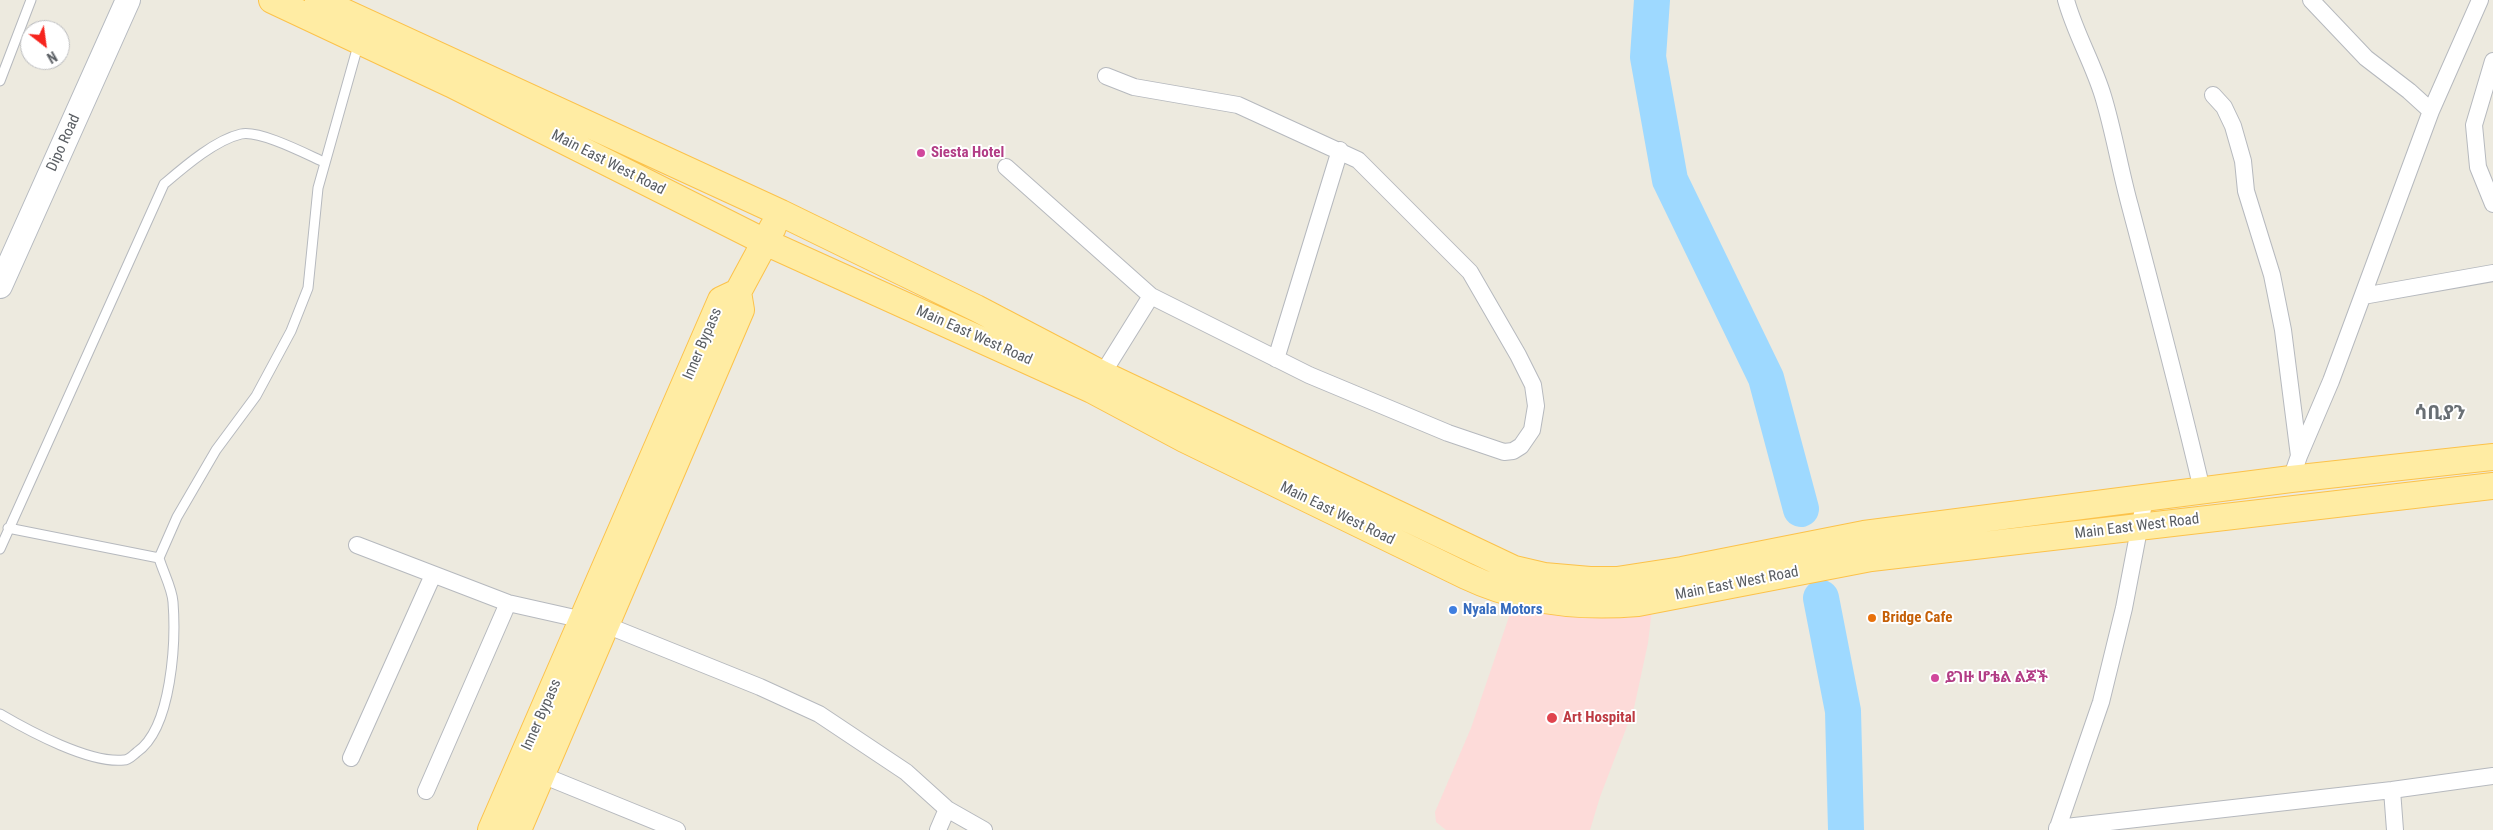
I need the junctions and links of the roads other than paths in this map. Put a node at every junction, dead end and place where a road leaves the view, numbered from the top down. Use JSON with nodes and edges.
{"nodes":[{"id":1,"x":31,"y":0,"type":"edge"},
{"id":2,"x":128,"y":0,"type":"edge"},
{"id":3,"x":272,"y":0,"type":"edge"},
{"id":4,"x":318,"y":0,"type":"edge"},
{"id":5,"x":2066,"y":0,"type":"edge"},
{"id":6,"x":2311,"y":0,"type":"edge"},
{"id":7,"x":2480,"y":0,"type":"edge"},
{"id":8,"x":364,"y":32,"type":"junction"},
{"id":9,"x":2493,"y":61,"type":"edge"},
{"id":10,"x":1106,"y":76,"type":"dead end"},
{"id":11,"x":0,"y":81,"type":"edge"},
{"id":12,"x":2487,"y":94,"type":"edge"},
{"id":13,"x":2213,"y":95,"type":"dead end"},
{"id":14,"x":2431,"y":111,"type":"junction"},
{"id":15,"x":1340,"y":150,"type":"junction"},
{"id":16,"x":324,"y":162,"type":"junction"},
{"id":17,"x":1006,"y":167,"type":"dead end"},
{"id":18,"x":2493,"y":204,"type":"edge"},
{"id":19,"x":781,"y":213,"type":"junction"},
{"id":20,"x":765,"y":242,"type":"junction"},
{"id":21,"x":2493,"y":273,"type":"edge"},
{"id":22,"x":0,"y":286,"type":"edge"},
{"id":23,"x":1151,"y":296,"type":"junction"},
{"id":24,"x":2362,"y":296,"type":"junction"},
{"id":25,"x":976,"y":308,"type":"junction"},
{"id":26,"x":963,"y":332,"type":"junction"},
{"id":27,"x":1276,"y":359,"type":"junction"},
{"id":28,"x":1097,"y":382,"type":"junction"},
{"id":29,"x":1190,"y":428,"type":"junction"},
{"id":30,"x":2493,"y":457,"type":"edge"},
{"id":31,"x":2295,"y":467,"type":"junction"},
{"id":32,"x":2493,"y":486,"type":"edge"},
{"id":33,"x":2202,"y":490,"type":"junction"},
{"id":34,"x":2145,"y":498,"type":"junction"},
{"id":35,"x":1973,"y":520,"type":"junction"},
{"id":36,"x":2139,"y":526,"type":"junction"},
{"id":37,"x":8,"y":528,"type":"junction"},
{"id":38,"x":357,"y":545,"type":"dead end"},
{"id":39,"x":1977,"y":547,"type":"junction"},
{"id":40,"x":0,"y":549,"type":"edge"},
{"id":41,"x":1477,"y":552,"type":"junction"},
{"id":42,"x":158,"y":558,"type":"junction"},
{"id":43,"x":433,"y":575,"type":"junction"},
{"id":44,"x":1466,"y":576,"type":"junction"},
{"id":45,"x":1684,"y":582,"type":"junction"},
{"id":46,"x":508,"y":603,"type":"junction"},
{"id":47,"x":594,"y":622,"type":"junction"},
{"id":48,"x":0,"y":714,"type":"edge"},
{"id":49,"x":351,"y":758,"type":"dead end"},
{"id":50,"x":542,"y":776,"type":"junction"},
{"id":51,"x":2493,"y":776,"type":"edge"},
{"id":52,"x":2392,"y":790,"type":"junction"},
{"id":53,"x":426,"y":791,"type":"dead end"},
{"id":54,"x":947,"y":809,"type":"junction"},
{"id":55,"x":2057,"y":829,"type":"edge"},
{"id":56,"x":491,"y":830,"type":"edge"},
{"id":57,"x":518,"y":830,"type":"edge"},
{"id":58,"x":677,"y":830,"type":"edge"},
{"id":59,"x":938,"y":830,"type":"edge"},
{"id":60,"x":984,"y":830,"type":"edge"},
{"id":61,"x":2395,"y":830,"type":"edge"}],
"edges":[{"from":1,"to":11,"type":"lane"},
{"from":2,"to":22,"type":"main road","name":"Dipo Road"},
{"from":3,"to":8,"type":"main road","name":"Main East West Road"},
{"from":4,"to":8,"type":"main road","name":"Main East West Road"},
{"from":5,"to":33,"type":"street"},
{"from":6,"to":14,"type":"street"},
{"from":7,"to":14,"type":"street"},
{"from":8,"to":16,"type":"lane"},
{"from":8,"to":19,"type":"main road","name":"Main East West Road"},
{"from":8,"to":20,"type":"main road","name":"Main East West Road"},
{"from":9,"to":12,"type":"street"},
{"from":10,"to":15,"type":"street"},
{"from":12,"to":18,"type":"street"},
{"from":13,"to":31,"type":"street"},
{"from":14,"to":24,"type":"street"},
{"from":15,"to":27,"type":"street"},
{"from":15,"to":27,"type":"street"},
{"from":16,"to":37,"type":"lane"},
{"from":16,"to":42,"type":"lane"},
{"from":17,"to":23,"type":"street"},
{"from":19,"to":20,"type":"main road"},
{"from":19,"to":25,"type":"main road","name":"Main East West Road"},
{"from":20,"to":26,"type":"main road","name":"Main East West Road"},
{"from":20,"to":47,"type":"main road","name":"Inner Bypass"},
{"from":21,"to":24,"type":"street"},
{"from":23,"to":27,"type":"street"},
{"from":23,"to":28,"type":"street"},
{"from":24,"to":31,"type":"street"},
{"from":25,"to":26,"type":"main road"},
{"from":25,"to":28,"type":"main road","name":"Main East West Road"},
{"from":26,"to":28,"type":"main road","name":"Main East West Road"},
{"from":28,"to":29,"type":"main road","name":"Main East West Road"},
{"from":29,"to":41,"type":"main road","name":"Main East West Road"},
{"from":29,"to":44,"type":"main road","name":"Main East West Road"},
{"from":30,"to":31,"type":"main road","name":"Main East West Road"},
{"from":31,"to":33,"type":"main road","name":"Main East West Road"},
{"from":32,"to":36,"type":"main road","name":"Main East West Road"},
{"from":33,"to":34,"type":"main road","name":"Main East West Road"},
{"from":34,"to":35,"type":"main road","name":"Main East West Road"},
{"from":34,"to":36,"type":"street"},
{"from":35,"to":39,"type":"main road"},
{"from":35,"to":45,"type":"main road","name":"Main East West Road"},
{"from":36,"to":39,"type":"main road","name":"Main East West Road"},
{"from":36,"to":55,"type":"street"},
{"from":37,"to":40,"type":"lane"},
{"from":37,"to":42,"type":"lane"},
{"from":38,"to":43,"type":"street"},
{"from":39,"to":45,"type":"main road","name":"Main East West Road"},
{"from":41,"to":44,"type":"main road"},
{"from":41,"to":45,"type":"main road","name":"Main East West Road"},
{"from":42,"to":48,"type":"lane"},
{"from":43,"to":46,"type":"street"},
{"from":43,"to":49,"type":"street"},
{"from":44,"to":45,"type":"main road","name":"Main East West Road"},
{"from":46,"to":47,"type":"street"},
{"from":46,"to":53,"type":"street"},
{"from":47,"to":50,"type":"main road","name":"Inner Bypass"},
{"from":47,"to":54,"type":"street"},
{"from":47,"to":56,"type":"main road","name":"Inner Bypass"},
{"from":50,"to":57,"type":"main road","name":"Inner Bypass"},
{"from":50,"to":58,"type":"street"},
{"from":51,"to":52,"type":"street"},
{"from":52,"to":55,"type":"street"},
{"from":52,"to":61,"type":"street"},
{"from":54,"to":59,"type":"street"},
{"from":54,"to":60,"type":"street"}]}
